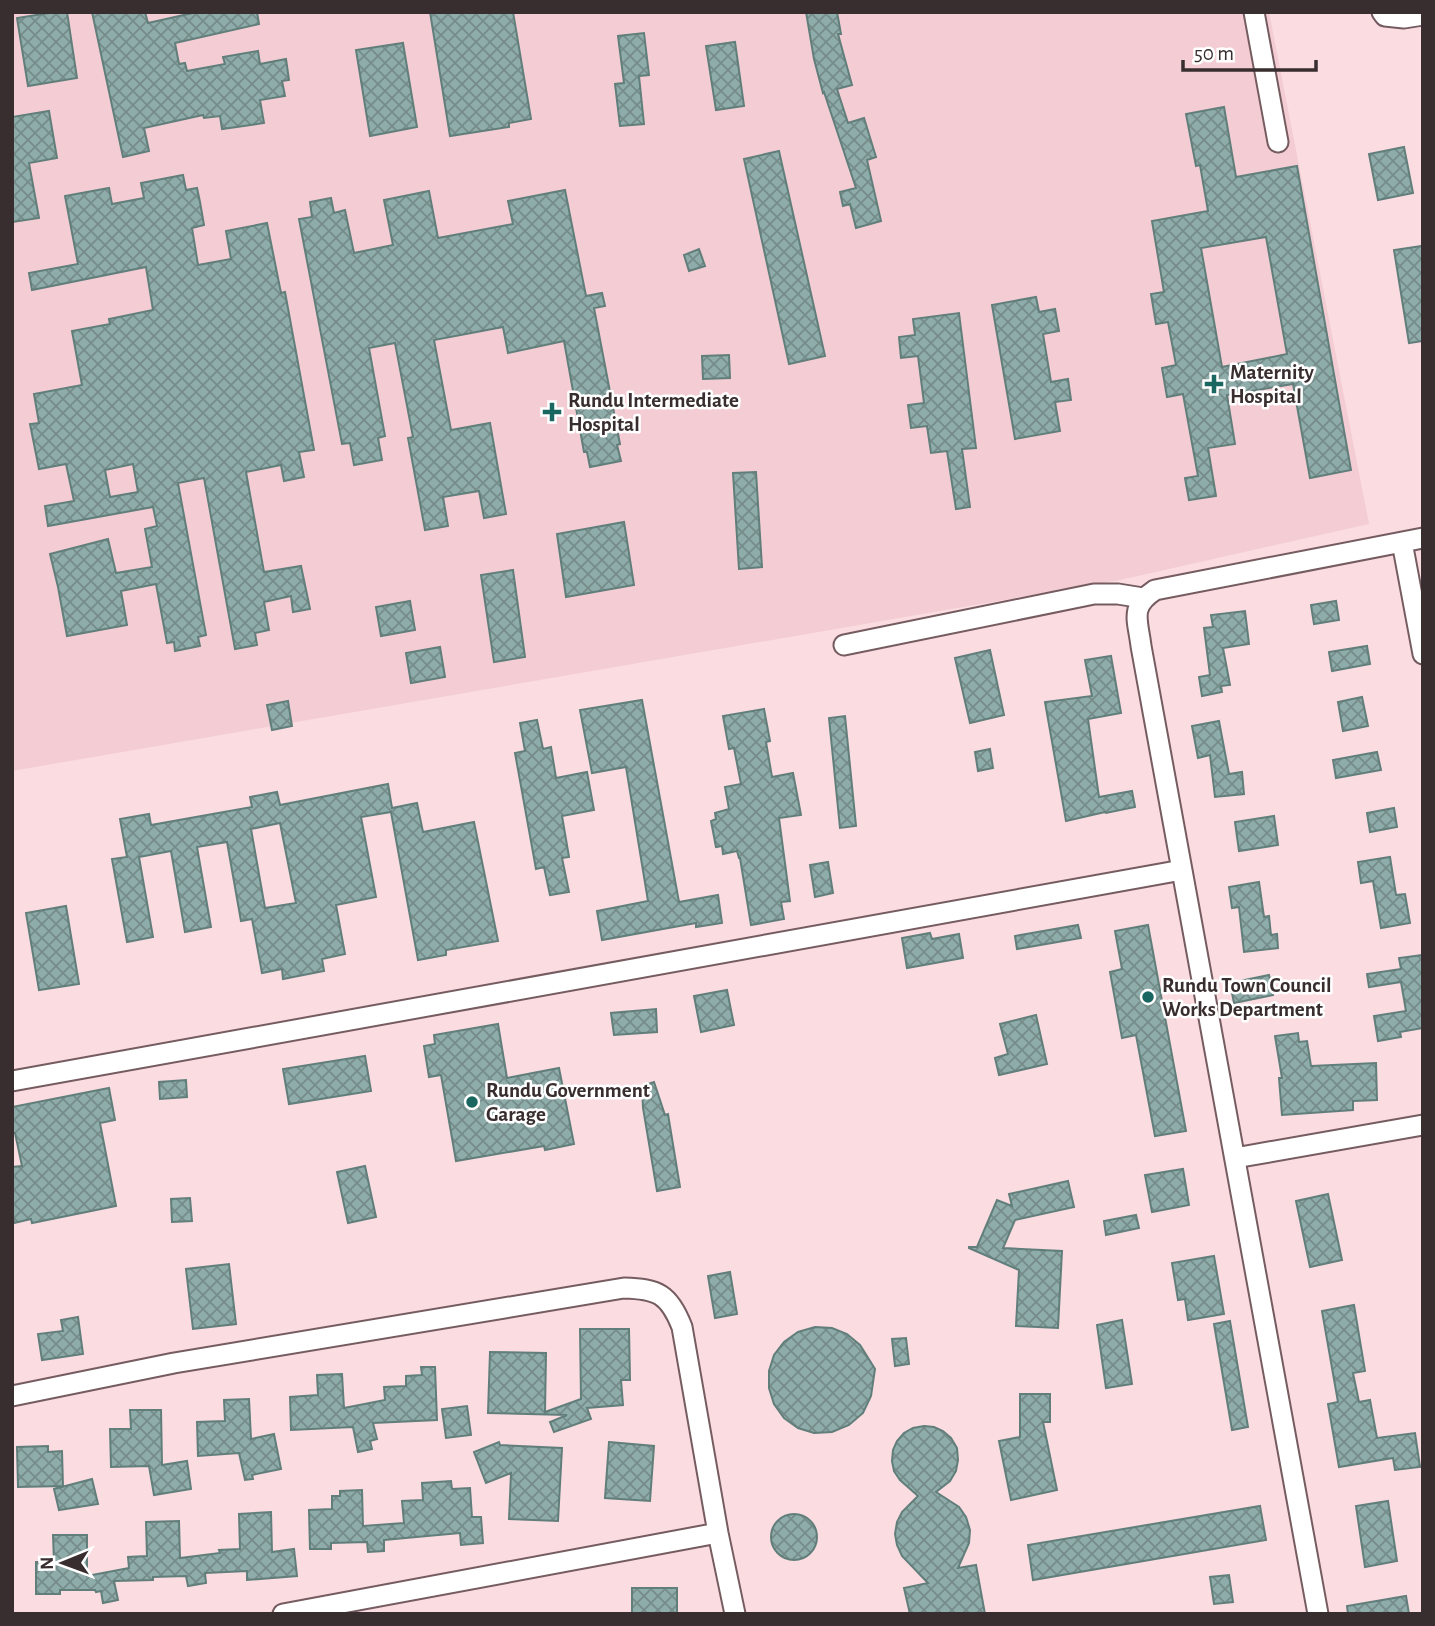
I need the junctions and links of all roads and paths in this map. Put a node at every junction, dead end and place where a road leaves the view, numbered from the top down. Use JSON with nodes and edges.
{"nodes":[{"id":1,"x":1254,"y":12,"type":"edge"},
{"id":2,"x":1382,"y":12,"type":"edge"},
{"id":3,"x":1423,"y":15,"type":"edge"},
{"id":4,"x":1278,"y":142,"type":"dead end"},
{"id":5,"x":1423,"y":538,"type":"edge"},
{"id":6,"x":1402,"y":542,"type":"junction"},
{"id":7,"x":1143,"y":598,"type":"junction"},
{"id":8,"x":844,"y":645,"type":"dead end"},
{"id":9,"x":1423,"y":654,"type":"edge"},
{"id":10,"x":1182,"y":870,"type":"junction"},
{"id":11,"x":12,"y":1081,"type":"edge"},
{"id":12,"x":1423,"y":1125,"type":"edge"},
{"id":13,"x":1235,"y":1158,"type":"junction"},
{"id":14,"x":12,"y":1396,"type":"edge"},
{"id":15,"x":718,"y":1533,"type":"junction"},
{"id":16,"x":283,"y":1614,"type":"edge"},
{"id":17,"x":735,"y":1614,"type":"edge"},
{"id":18,"x":1318,"y":1614,"type":"edge"}],
"edges":[{"from":1,"to":4,"type":"street"},
{"from":2,"to":3,"type":"street"},
{"from":5,"to":6,"type":"street"},
{"from":6,"to":7,"type":"street"},
{"from":6,"to":9,"type":"street"},
{"from":7,"to":8,"type":"street"},
{"from":7,"to":10,"type":"street"},
{"from":10,"to":11,"type":"street"},
{"from":10,"to":13,"type":"street"},
{"from":12,"to":13,"type":"street"},
{"from":13,"to":18,"type":"street"},
{"from":14,"to":15,"type":"street"},
{"from":15,"to":16,"type":"street"},
{"from":15,"to":17,"type":"street"}]}
